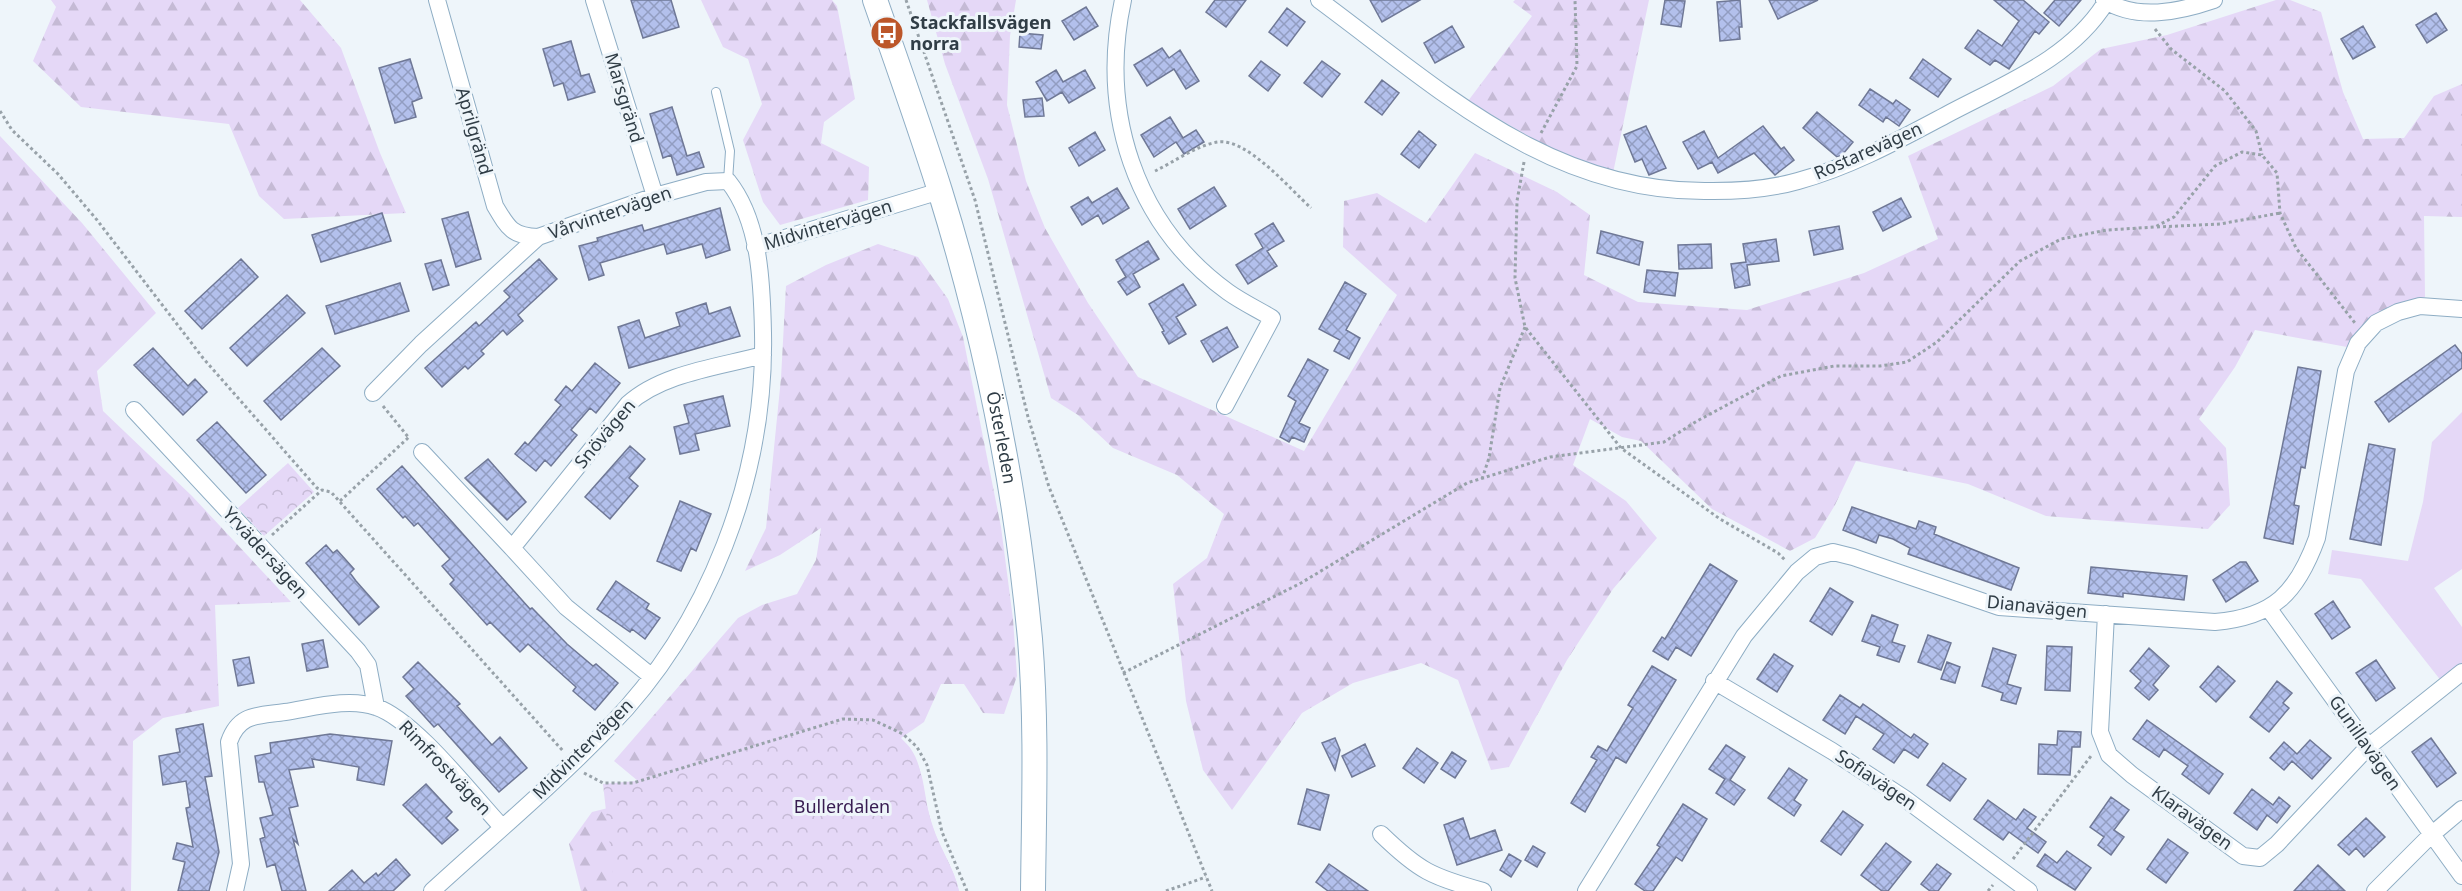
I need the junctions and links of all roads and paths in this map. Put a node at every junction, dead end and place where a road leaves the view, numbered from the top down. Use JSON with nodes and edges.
{"nodes":[{"id":1,"x":437,"y":0,"type":"edge"},
{"id":2,"x":594,"y":0,"type":"edge"},
{"id":3,"x":875,"y":0,"type":"edge"},
{"id":4,"x":906,"y":0,"type":"edge"},
{"id":5,"x":1123,"y":0,"type":"edge"},
{"id":6,"x":1319,"y":0,"type":"edge"},
{"id":7,"x":1575,"y":0,"type":"edge"},
{"id":8,"x":2214,"y":0,"type":"edge"},
{"id":9,"x":2105,"y":1,"type":"edge"},
{"id":10,"x":2142,"y":11,"type":"junction"},
{"id":11,"x":716,"y":92,"type":"dead end"},
{"id":12,"x":0,"y":111,"type":"edge"},
{"id":13,"x":1530,"y":148,"type":"junction"},
{"id":14,"x":2262,"y":155,"type":"junction"},
{"id":15,"x":1138,"y":180,"type":"junction"},
{"id":16,"x":728,"y":181,"type":"junction"},
{"id":17,"x":940,"y":191,"type":"junction"},
{"id":18,"x":655,"y":196,"type":"junction"},
{"id":19,"x":1311,"y":208,"type":"dead end"},
{"id":20,"x":2280,"y":213,"type":"junction"},
{"id":21,"x":2155,"y":227,"type":"junction"},
{"id":22,"x":538,"y":237,"type":"junction"},
{"id":23,"x":756,"y":247,"type":"junction"},
{"id":24,"x":2462,"y":309,"type":"edge"},
{"id":25,"x":1526,"y":327,"type":"junction"},
{"id":26,"x":2370,"y":330,"type":"junction"},
{"id":27,"x":763,"y":355,"type":"junction"},
{"id":28,"x":373,"y":393,"type":"joint"},
{"id":29,"x":1225,"y":406,"type":"dead end"},
{"id":30,"x":134,"y":410,"type":"dead end"},
{"id":31,"x":409,"y":437,"type":"junction"},
{"id":32,"x":1621,"y":448,"type":"junction"},
{"id":33,"x":422,"y":452,"type":"joint"},
{"id":34,"x":1482,"y":479,"type":"junction"},
{"id":35,"x":322,"y":490,"type":"junction"},
{"id":36,"x":340,"y":501,"type":"junction"},
{"id":37,"x":259,"y":546,"type":"junction"},
{"id":38,"x":512,"y":548,"type":"junction"},
{"id":39,"x":1797,"y":572,"type":"junction"},
{"id":40,"x":2269,"y":609,"type":"junction"},
{"id":41,"x":2106,"y":614,"type":"junction"},
{"id":42,"x":2462,"y":672,"type":"edge"},
{"id":43,"x":1123,"y":673,"type":"junction"},
{"id":44,"x":651,"y":676,"type":"junction"},
{"id":45,"x":1714,"y":681,"type":"junction"},
{"id":46,"x":376,"y":706,"type":"junction"},
{"id":47,"x":2103,"y":741,"type":"junction"},
{"id":48,"x":2368,"y":747,"type":"junction"},
{"id":49,"x":573,"y":762,"type":"junction"},
{"id":50,"x":2462,"y":809,"type":"edge"},
{"id":51,"x":502,"y":827,"type":"junction"},
{"id":52,"x":1381,"y":834,"type":"dead end"},
{"id":53,"x":2430,"y":836,"type":"junction"},
{"id":54,"x":2003,"y":872,"type":"junction"},
{"id":55,"x":2462,"y":876,"type":"edge"},
{"id":56,"x":1206,"y":877,"type":"junction"},
{"id":57,"x":235,"y":891,"type":"edge"},
{"id":58,"x":432,"y":891,"type":"edge"},
{"id":59,"x":967,"y":891,"type":"edge"},
{"id":60,"x":1033,"y":891,"type":"edge"},
{"id":61,"x":1166,"y":891,"type":"edge"},
{"id":62,"x":1212,"y":891,"type":"edge"},
{"id":63,"x":1483,"y":891,"type":"edge"},
{"id":64,"x":1586,"y":891,"type":"edge"},
{"id":65,"x":2029,"y":891,"type":"edge"},
{"id":66,"x":2375,"y":891,"type":"edge"}],
"edges":[{"from":1,"to":22,"type":"street","name":"Aprilgränd"},
{"from":2,"to":18,"type":"street","name":"Marsgränd"},
{"from":3,"to":17,"type":"main road","name":"Österleden"},
{"from":4,"to":43,"type":"path"},
{"from":5,"to":15,"type":"street"},
{"from":6,"to":13,"type":"street","name":"Rostarevägen"},
{"from":7,"to":13,"type":"path"},
{"from":8,"to":10,"type":"street"},
{"from":9,"to":10,"type":"street"},
{"from":9,"to":13,"type":"street","name":"Rostarevägen"},
{"from":10,"to":14,"type":"path"},
{"from":11,"to":16,"type":"lane"},
{"from":12,"to":35,"type":"path"},
{"from":13,"to":25,"type":"path"},
{"from":14,"to":20,"type":"path"},
{"from":14,"to":21,"type":"path"},
{"from":15,"to":19,"type":"path"},
{"from":15,"to":29,"type":"street"},
{"from":16,"to":18,"type":"street","name":"Vårvintervägen"},
{"from":16,"to":23,"type":"street"},
{"from":17,"to":23,"type":"street","name":"Midvintervägen"},
{"from":17,"to":60,"type":"main road","name":"Österleden"},
{"from":18,"to":22,"type":"street","name":"Vårvintervägen"},
{"from":20,"to":21,"type":"path"},
{"from":20,"to":26,"type":"path"},
{"from":21,"to":32,"type":"path"},
{"from":22,"to":28,"type":"street","name":"Vårvintervägen"},
{"from":23,"to":27,"type":"street","name":"Midvintervägen"},
{"from":24,"to":26,"type":"street","name":"Dianavägen"},
{"from":25,"to":32,"type":"path"},
{"from":25,"to":34,"type":"path"},
{"from":26,"to":40,"type":"street","name":"Dianavägen"},
{"from":27,"to":38,"type":"street","name":"Snövägen"},
{"from":27,"to":44,"type":"street","name":"Midvintervägen"},
{"from":28,"to":31,"type":"path"},
{"from":30,"to":37,"type":"street","name":"Yrvädersägen"},
{"from":31,"to":33,"type":"path"},
{"from":31,"to":36,"type":"path"},
{"from":32,"to":34,"type":"path"},
{"from":32,"to":39,"type":"path"},
{"from":33,"to":38,"type":"street"},
{"from":34,"to":43,"type":"path"},
{"from":35,"to":36,"type":"path"},
{"from":35,"to":37,"type":"path"},
{"from":36,"to":49,"type":"path"},
{"from":37,"to":46,"type":"street","name":"Yrvädersägen"},
{"from":38,"to":44,"type":"street"},
{"from":39,"to":41,"type":"street","name":"Dianavägen"},
{"from":39,"to":45,"type":"street","name":"Dianavägen"},
{"from":40,"to":41,"type":"street","name":"Dianavägen"},
{"from":40,"to":48,"type":"street","name":"Gunillavägen"},
{"from":41,"to":47,"type":"street"},
{"from":42,"to":48,"type":"street","name":"Klaravägen"},
{"from":43,"to":56,"type":"path"},
{"from":44,"to":49,"type":"street","name":"Midvintervägen"},
{"from":45,"to":54,"type":"street","name":"Sofiavägen"},
{"from":45,"to":64,"type":"street","name":"Dianavägen"},
{"from":46,"to":51,"type":"street","name":"Rimfrostvägen"},
{"from":46,"to":57,"type":"street"},
{"from":47,"to":48,"type":"street","name":"Klaravägen"},
{"from":47,"to":54,"type":"path"},
{"from":48,"to":53,"type":"street","name":"Gunillavägen"},
{"from":49,"to":51,"type":"street","name":"Midvintervägen"},
{"from":49,"to":59,"type":"path"},
{"from":50,"to":53,"type":"street"},
{"from":51,"to":58,"type":"street","name":"Midvintervägen"},
{"from":52,"to":63,"type":"street"},
{"from":53,"to":55,"type":"street","name":"Gunillavägen"},
{"from":53,"to":66,"type":"street"},
{"from":54,"to":65,"type":"street","name":"Sofiavägen"},
{"from":56,"to":61,"type":"path"},
{"from":56,"to":62,"type":"path"}]}
